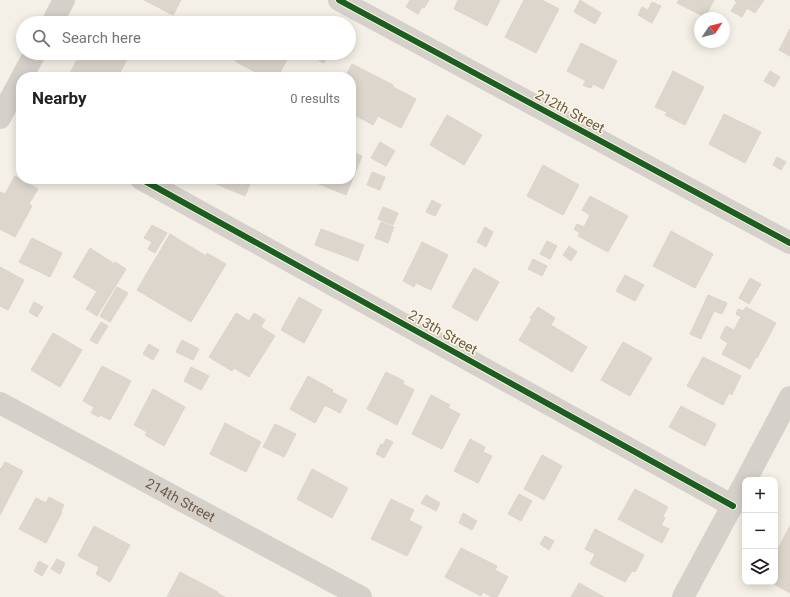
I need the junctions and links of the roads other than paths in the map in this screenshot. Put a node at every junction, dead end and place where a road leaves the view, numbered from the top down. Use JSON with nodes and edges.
{"nodes":[{"id":1,"x":64,"y":0,"type":"edge"},
{"id":2,"x":339,"y":0,"type":"edge"},
{"id":3,"x":56,"y":16,"type":"edge"},
{"id":4,"x":31,"y":60,"type":"edge"},
{"id":5,"x":25,"y":72,"type":"edge"},
{"id":6,"x":16,"y":90,"type":"edge"},
{"id":7,"x":7,"y":109,"type":"edge"},
{"id":8,"x":150,"y":184,"type":"edge"},
{"id":9,"x":790,"y":243,"type":"edge"},
{"id":10,"x":790,"y":397,"type":"edge"},
{"id":11,"x":0,"y":403,"type":"edge"},
{"id":12,"x":748,"y":477,"type":"edge"},
{"id":13,"x":742,"y":489,"type":"edge"},
{"id":14,"x":733,"y":506,"type":"junction"},
{"id":15,"x":360,"y":597,"type":"edge"},
{"id":16,"x":683,"y":597,"type":"edge"}],
"edges":[{"from":1,"to":3,"type":"street"},
{"from":2,"to":9,"type":"street","name":"212th Street"},
{"from":4,"to":5,"type":"street"},
{"from":6,"to":7,"type":"street"},
{"from":8,"to":14,"type":"street","name":"213th Street"},
{"from":10,"to":12,"type":"street"},
{"from":11,"to":15,"type":"street","name":"214th Street"},
{"from":13,"to":14,"type":"street"},
{"from":14,"to":16,"type":"street"}]}
